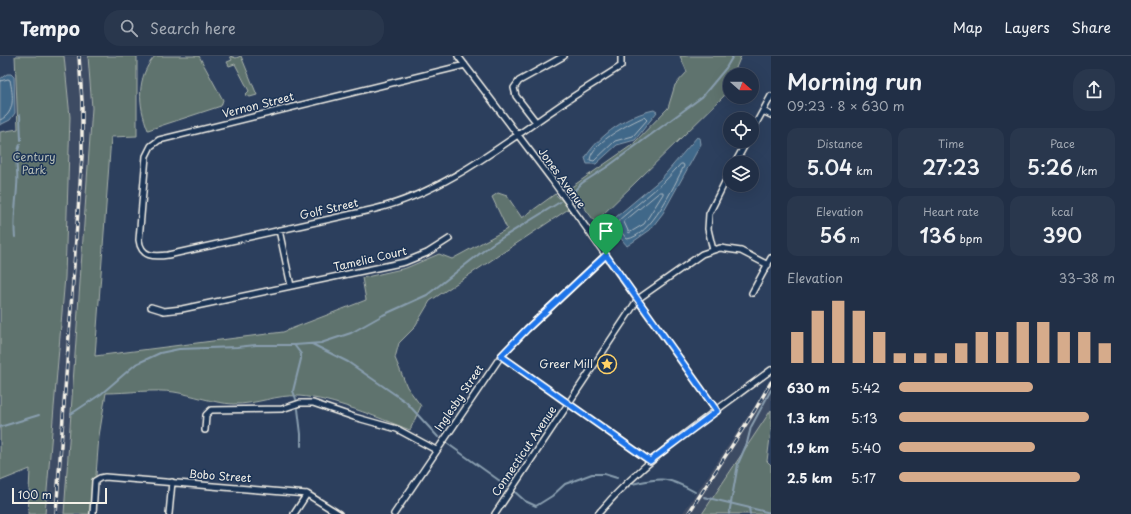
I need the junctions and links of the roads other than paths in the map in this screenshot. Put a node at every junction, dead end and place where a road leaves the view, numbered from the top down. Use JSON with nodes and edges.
{"nodes":[{"id":1,"x":458,"y":56,"type":"edge"},
{"id":2,"x":564,"y":56,"type":"edge"},
{"id":3,"x":621,"y":56,"type":"edge"},
{"id":4,"x":465,"y":65,"type":"junction"},
{"id":5,"x":771,"y":96,"type":"edge"},
{"id":6,"x":763,"y":110,"type":"junction"},
{"id":7,"x":771,"y":115,"type":"edge"},
{"id":8,"x":759,"y":118,"type":"edge"},
{"id":9,"x":536,"y":122,"type":"junction"},
{"id":10,"x":518,"y":135,"type":"junction"},
{"id":11,"x":723,"y":186,"type":"edge"},
{"id":12,"x":279,"y":230,"type":"junction"},
{"id":13,"x":449,"y":239,"type":"dead end"},
{"id":14,"x":139,"y":240,"type":"joint"},
{"id":15,"x":713,"y":250,"type":"junction"},
{"id":16,"x":606,"y":255,"type":"junction"},
{"id":17,"x":771,"y":258,"type":"edge"},
{"id":18,"x":768,"y":265,"type":"junction"},
{"id":19,"x":291,"y":286,"type":"junction"},
{"id":20,"x":752,"y":294,"type":"dead end"},
{"id":21,"x":638,"y":299,"type":"junction"},
{"id":22,"x":151,"y":307,"type":"dead end"},
{"id":23,"x":501,"y":356,"type":"junction"},
{"id":24,"x":771,"y":370,"type":"edge"},
{"id":25,"x":568,"y":403,"type":"junction"},
{"id":26,"x":717,"y":411,"type":"junction"},
{"id":27,"x":205,"y":430,"type":"dead end"},
{"id":28,"x":436,"y":450,"type":"junction"},
{"id":29,"x":650,"y":461,"type":"junction"},
{"id":30,"x":172,"y":482,"type":"junction"},
{"id":31,"x":307,"y":494,"type":"junction"},
{"id":32,"x":93,"y":514,"type":"edge"},
{"id":33,"x":169,"y":514,"type":"edge"},
{"id":34,"x":294,"y":514,"type":"edge"},
{"id":35,"x":339,"y":514,"type":"edge"},
{"id":36,"x":394,"y":514,"type":"edge"},
{"id":37,"x":495,"y":514,"type":"edge"},
{"id":38,"x":598,"y":514,"type":"edge"}],
"edges":[{"from":1,"to":4,"type":"street","name":"Jones Avenue"},
{"from":2,"to":9,"type":"street"},
{"from":3,"to":9,"type":"street","name":"Golf Street"},
{"from":4,"to":10,"type":"street","name":"Jones Avenue"},
{"from":4,"to":14,"type":"street","name":"Vernon Street"},
{"from":5,"to":6,"type":"street"},
{"from":6,"to":7,"type":"street"},
{"from":6,"to":8,"type":"street"},
{"from":9,"to":10,"type":"street","name":"Golf Street"},
{"from":10,"to":12,"type":"street","name":"Golf Street"},
{"from":10,"to":16,"type":"street","name":"Jones Avenue"},
{"from":11,"to":15,"type":"street"},
{"from":12,"to":14,"type":"street","name":"Golf Street"},
{"from":12,"to":19,"type":"street"},
{"from":13,"to":19,"type":"street","name":"Tamelia Court"},
{"from":15,"to":18,"type":"street"},
{"from":15,"to":21,"type":"street"},
{"from":16,"to":21,"type":"street","name":"Jones Avenue"},
{"from":16,"to":23,"type":"street","name":"Inglesby Street"},
{"from":17,"to":18,"type":"street"},
{"from":18,"to":20,"type":"street"},
{"from":19,"to":22,"type":"street","name":"Tamelia Court"},
{"from":21,"to":25,"type":"street","name":"Connecticut Avenue"},
{"from":21,"to":26,"type":"street","name":"Jones Avenue"},
{"from":23,"to":25,"type":"street"},
{"from":23,"to":28,"type":"street","name":"Inglesby Street"},
{"from":24,"to":26,"type":"street"},
{"from":25,"to":29,"type":"street"},
{"from":25,"to":37,"type":"street","name":"Connecticut Avenue"},
{"from":26,"to":29,"type":"street"},
{"from":27,"to":28,"type":"street"},
{"from":28,"to":36,"type":"street","name":"Inglesby Street"},
{"from":29,"to":38,"type":"street"},
{"from":30,"to":31,"type":"street","name":"Bobo Street"},
{"from":30,"to":32,"type":"street","name":"Bobo Street"},
{"from":30,"to":33,"type":"street"},
{"from":31,"to":34,"type":"street"},
{"from":31,"to":35,"type":"street","name":"Bobo Street"}]}
